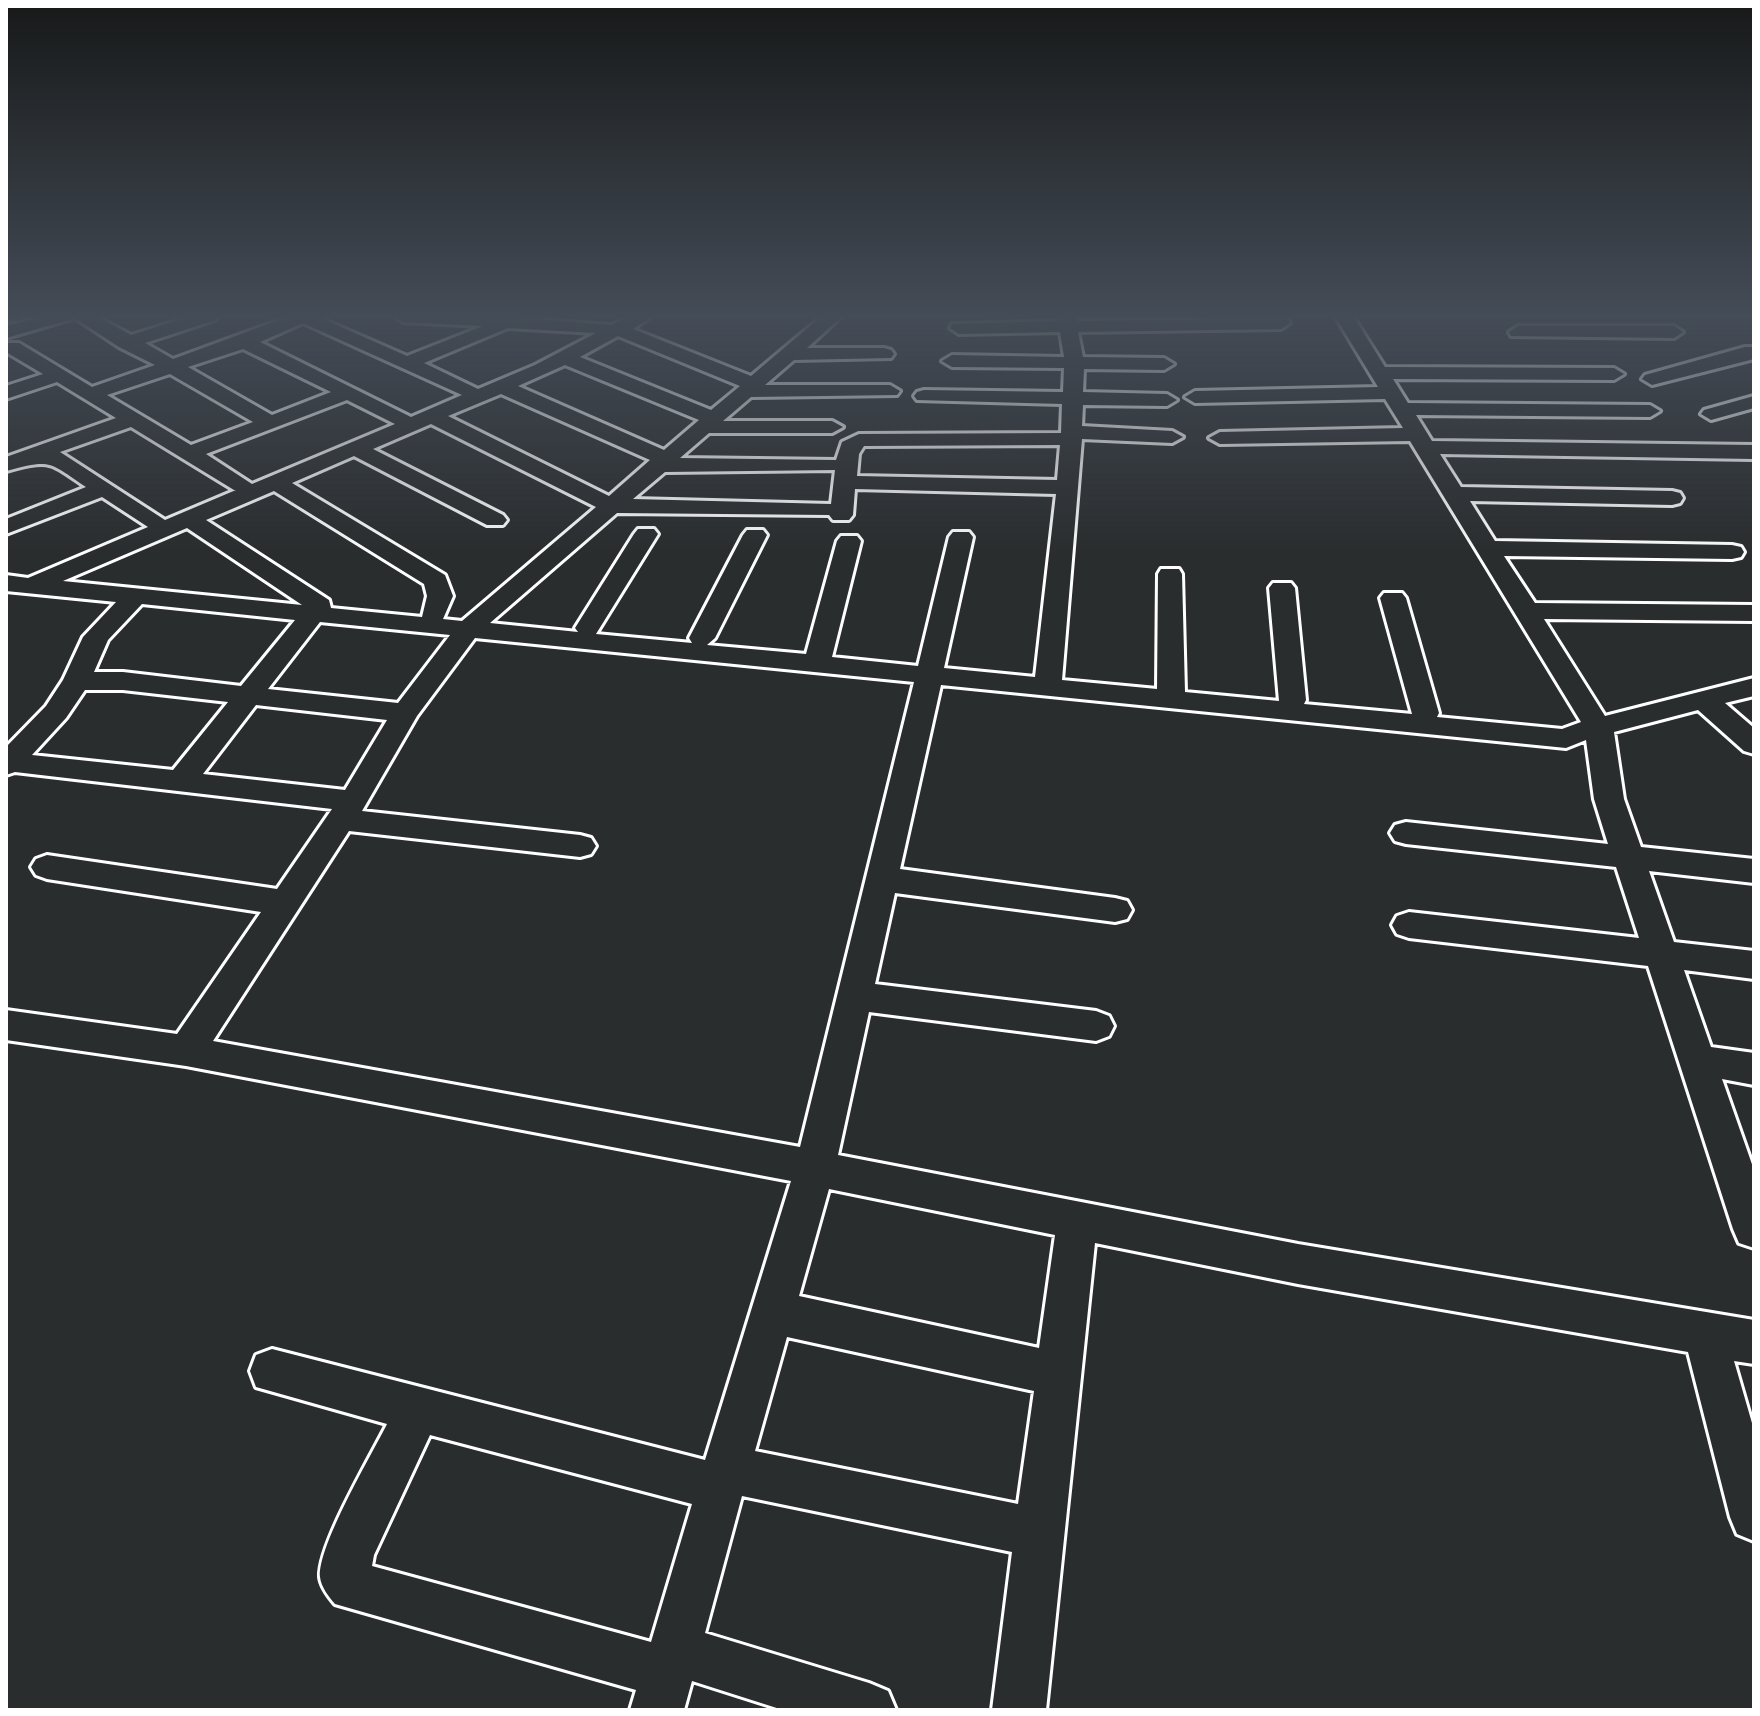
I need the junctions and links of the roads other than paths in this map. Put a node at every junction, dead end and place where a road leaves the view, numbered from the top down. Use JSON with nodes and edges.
{"nodes":[{"id":1,"x":98,"y":396,"type":"edge"},
{"id":2,"x":224,"y":396,"type":"edge"},
{"id":3,"x":340,"y":396,"type":"edge"},
{"id":4,"x":354,"y":396,"type":"edge"},
{"id":5,"x":457,"y":396,"type":"edge"},
{"id":6,"x":478,"y":396,"type":"edge"},
{"id":7,"x":522,"y":396,"type":"edge"},
{"id":8,"x":649,"y":396,"type":"edge"},
{"id":9,"x":740,"y":396,"type":"edge"},
{"id":10,"x":936,"y":396,"type":"edge"},
{"id":11,"x":1231,"y":396,"type":"edge"},
{"id":12,"x":1393,"y":396,"type":"edge"},
{"id":13,"x":1447,"y":396,"type":"edge"},
{"id":14,"x":1073,"y":397,"type":"junction"},
{"id":15,"x":1195,"y":397,"type":"dead end"},
{"id":16,"x":1167,"y":400,"type":"dead end"},
{"id":17,"x":1754,"y":402,"type":"edge"},
{"id":18,"x":1650,"y":411,"type":"dead end"},
{"id":19,"x":1711,"y":414,"type":"dead end"},
{"id":20,"x":432,"y":416,"type":"junction"},
{"id":21,"x":135,"y":419,"type":"junction"},
{"id":22,"x":402,"y":419,"type":"junction"},
{"id":23,"x":269,"y":422,"type":"junction"},
{"id":24,"x":708,"y":423,"type":"junction"},
{"id":25,"x":832,"y":427,"type":"dead end"},
{"id":26,"x":1071,"y":436,"type":"junction"},
{"id":27,"x":1172,"y":437,"type":"dead end"},
{"id":28,"x":1220,"y":438,"type":"dead end"},
{"id":29,"x":1421,"y":441,"type":"junction"},
{"id":30,"x":355,"y":448,"type":"junction"},
{"id":31,"x":1754,"y":452,"type":"edge"},
{"id":32,"x":190,"y":453,"type":"junction"},
{"id":33,"x":12,"y":460,"type":"edge"},
{"id":34,"x":660,"y":462,"type":"junction"},
{"id":35,"x":837,"y":474,"type":"junction"},
{"id":36,"x":275,"y":482,"type":"junction"},
{"id":37,"x":242,"y":485,"type":"junction"},
{"id":38,"x":1069,"y":487,"type":"junction"},
{"id":39,"x":104,"y":488,"type":"junction"},
{"id":40,"x":1453,"y":494,"type":"junction"},
{"id":41,"x":1672,"y":498,"type":"dead end"},
{"id":42,"x":611,"y":506,"type":"junction"},
{"id":43,"x":189,"y":519,"type":"junction"},
{"id":44,"x":495,"y":520,"type":"dead end"},
{"id":45,"x":155,"y":522,"type":"junction"},
{"id":46,"x":8,"y":523,"type":"edge"},
{"id":47,"x":646,"y":534,"type":"dead end"},
{"id":48,"x":755,"y":535,"type":"dead end"},
{"id":49,"x":961,"y":537,"type":"dead end"},
{"id":50,"x":849,"y":541,"type":"dead end"},
{"id":51,"x":1487,"y":548,"type":"junction"},
{"id":52,"x":1732,"y":552,"type":"dead end"},
{"id":53,"x":1170,"y":574,"type":"dead end"},
{"id":54,"x":19,"y":581,"type":"edge"},
{"id":55,"x":1282,"y":588,"type":"dead end"},
{"id":56,"x":134,"y":598,"type":"junction"},
{"id":57,"x":1393,"y":598,"type":"dead end"},
{"id":58,"x":316,"y":610,"type":"junction"},
{"id":59,"x":1524,"y":611,"type":"junction"},
{"id":60,"x":1754,"y":613,"type":"edge"},
{"id":61,"x":433,"y":614,"type":"junction"},
{"id":62,"x":474,"y":623,"type":"junction"},
{"id":63,"x":588,"y":628,"type":"junction"},
{"id":64,"x":702,"y":638,"type":"junction"},
{"id":65,"x":818,"y":657,"type":"junction"},
{"id":66,"x":930,"y":669,"type":"junction"},
{"id":67,"x":77,"y":681,"type":"junction"},
{"id":68,"x":1049,"y":681,"type":"junction"},
{"id":69,"x":1754,"y":687,"type":"edge"},
{"id":70,"x":1171,"y":694,"type":"junction"},
{"id":71,"x":248,"y":696,"type":"junction"},
{"id":72,"x":1292,"y":700,"type":"junction"},
{"id":73,"x":1704,"y":700,"type":"junction"},
{"id":74,"x":405,"y":713,"type":"junction"},
{"id":75,"x":1425,"y":713,"type":"junction"},
{"id":76,"x":1590,"y":730,"type":"junction"},
{"id":77,"x":1754,"y":744,"type":"edge"},
{"id":78,"x":8,"y":764,"type":"edge"},
{"id":79,"x":180,"y":782,"type":"junction"},
{"id":80,"x":347,"y":810,"type":"junction"},
{"id":81,"x":1406,"y":833,"type":"dead end"},
{"id":82,"x":580,"y":846,"type":"dead end"},
{"id":83,"x":1629,"y":857,"type":"junction"},
{"id":84,"x":47,"y":867,"type":"dead end"},
{"id":85,"x":1754,"y":871,"type":"edge"},
{"id":86,"x":882,"y":879,"type":"junction"},
{"id":87,"x":286,"y":903,"type":"junction"},
{"id":88,"x":1115,"y":910,"type":"dead end"},
{"id":89,"x":1409,"y":925,"type":"dead end"},
{"id":90,"x":1661,"y":954,"type":"junction"},
{"id":91,"x":1754,"y":965,"type":"edge"},
{"id":92,"x":855,"y":996,"type":"junction"},
{"id":93,"x":6,"y":1025,"type":"edge"},
{"id":94,"x":1096,"y":1026,"type":"dead end"},
{"id":95,"x":186,"y":1051,"type":"junction"},
{"id":96,"x":1698,"y":1060,"type":"junction"},
{"id":97,"x":1754,"y":1069,"type":"edge"},
{"id":98,"x":815,"y":1168,"type":"junction"},
{"id":99,"x":1746,"y":1185,"type":"edge"},
{"id":100,"x":1077,"y":1222,"type":"junction"},
{"id":101,"x":1754,"y":1229,"type":"edge"},
{"id":102,"x":772,"y":1312,"type":"junction"},
{"id":103,"x":1705,"y":1334,"type":"junction"},
{"id":104,"x":1754,"y":1342,"type":"edge"},
{"id":105,"x":272,"y":1371,"type":"dead end"},
{"id":106,"x":1058,"y":1374,"type":"junction"},
{"id":107,"x":419,"y":1409,"type":"junction"},
{"id":108,"x":723,"y":1478,"type":"junction"},
{"id":109,"x":1754,"y":1517,"type":"edge"},
{"id":110,"x":1039,"y":1533,"type":"junction"},
{"id":111,"x":666,"y":1678,"type":"edge"},
{"id":112,"x":869,"y":1710,"type":"edge"},
{"id":113,"x":1019,"y":1710,"type":"edge"}],
"edges":[{"from":1,"to":21,"type":"street"},
{"from":2,"to":23,"type":"street"},
{"from":3,"to":23,"type":"street"},
{"from":4,"to":22,"type":"street"},
{"from":5,"to":22,"type":"street"},
{"from":6,"to":20,"type":"street"},
{"from":7,"to":34,"type":"street"},
{"from":8,"to":24,"type":"street"},
{"from":9,"to":24,"type":"street"},
{"from":10,"to":14,"type":"street"},
{"from":11,"to":15,"type":"street"},
{"from":12,"to":29,"type":"street"},
{"from":13,"to":18,"type":"street"},
{"from":14,"to":16,"type":"street"},
{"from":14,"to":26,"type":"street"},
{"from":17,"to":19,"type":"street"},
{"from":20,"to":30,"type":"street"},
{"from":20,"to":42,"type":"street"},
{"from":21,"to":32,"type":"street"},
{"from":21,"to":33,"type":"street"},
{"from":22,"to":37,"type":"street"},
{"from":23,"to":32,"type":"street"},
{"from":24,"to":25,"type":"street"},
{"from":24,"to":34,"type":"street"},
{"from":26,"to":27,"type":"street"},
{"from":26,"to":35,"type":"street"},
{"from":26,"to":38,"type":"street"},
{"from":28,"to":29,"type":"street"},
{"from":29,"to":31,"type":"street"},
{"from":29,"to":40,"type":"street"},
{"from":30,"to":36,"type":"street"},
{"from":30,"to":44,"type":"street"},
{"from":32,"to":37,"type":"street"},
{"from":33,"to":39,"type":"street"},
{"from":34,"to":35,"type":"street"},
{"from":34,"to":42,"type":"street"},
{"from":35,"to":38,"type":"street"},
{"from":35,"to":42,"type":"street"},
{"from":36,"to":43,"type":"street"},
{"from":36,"to":61,"type":"street"},
{"from":37,"to":45,"type":"street"},
{"from":38,"to":68,"type":"street"},
{"from":39,"to":45,"type":"street"},
{"from":39,"to":46,"type":"street"},
{"from":40,"to":41,"type":"street"},
{"from":40,"to":51,"type":"street"},
{"from":42,"to":62,"type":"street"},
{"from":43,"to":54,"type":"street"},
{"from":43,"to":58,"type":"street"},
{"from":45,"to":54,"type":"street"},
{"from":47,"to":63,"type":"street"},
{"from":48,"to":64,"type":"street"},
{"from":49,"to":66,"type":"street"},
{"from":50,"to":65,"type":"street"},
{"from":51,"to":52,"type":"street"},
{"from":51,"to":59,"type":"street"},
{"from":53,"to":70,"type":"street"},
{"from":54,"to":56,"type":"street"},
{"from":54,"to":58,"type":"street"},
{"from":55,"to":72,"type":"street"},
{"from":56,"to":58,"type":"street"},
{"from":56,"to":67,"type":"street"},
{"from":57,"to":75,"type":"street"},
{"from":58,"to":61,"type":"street"},
{"from":58,"to":62,"type":"street"},
{"from":58,"to":71,"type":"street"},
{"from":59,"to":60,"type":"street"},
{"from":59,"to":76,"type":"street"},
{"from":61,"to":62,"type":"street"},
{"from":62,"to":63,"type":"street"},
{"from":62,"to":65,"type":"street"},
{"from":62,"to":74,"type":"street"},
{"from":63,"to":64,"type":"street"},
{"from":64,"to":65,"type":"street"},
{"from":65,"to":66,"type":"street"},
{"from":66,"to":68,"type":"street"},
{"from":66,"to":86,"type":"street"},
{"from":67,"to":71,"type":"street"},
{"from":67,"to":78,"type":"street"},
{"from":68,"to":70,"type":"street"},
{"from":69,"to":73,"type":"street"},
{"from":70,"to":72,"type":"street"},
{"from":70,"to":76,"type":"street"},
{"from":71,"to":74,"type":"street"},
{"from":71,"to":79,"type":"street"},
{"from":72,"to":75,"type":"street"},
{"from":73,"to":76,"type":"street"},
{"from":73,"to":77,"type":"street"},
{"from":74,"to":80,"type":"street"},
{"from":75,"to":76,"type":"street"},
{"from":76,"to":83,"type":"street"},
{"from":78,"to":79,"type":"street"},
{"from":79,"to":80,"type":"street"},
{"from":80,"to":82,"type":"street"},
{"from":80,"to":87,"type":"street"},
{"from":81,"to":83,"type":"street"},
{"from":83,"to":85,"type":"street"},
{"from":83,"to":90,"type":"street"},
{"from":84,"to":87,"type":"street"},
{"from":86,"to":88,"type":"street"},
{"from":86,"to":92,"type":"street"},
{"from":87,"to":95,"type":"street"},
{"from":89,"to":90,"type":"street"},
{"from":90,"to":91,"type":"street"},
{"from":90,"to":96,"type":"street"},
{"from":92,"to":94,"type":"street"},
{"from":92,"to":98,"type":"street"},
{"from":93,"to":95,"type":"street"},
{"from":95,"to":98,"type":"street"},
{"from":96,"to":97,"type":"street"},
{"from":96,"to":99,"type":"street"},
{"from":98,"to":100,"type":"street"},
{"from":98,"to":102,"type":"street"},
{"from":99,"to":101,"type":"street"},
{"from":100,"to":103,"type":"street"},
{"from":100,"to":106,"type":"street"},
{"from":102,"to":106,"type":"street"},
{"from":102,"to":108,"type":"street"},
{"from":103,"to":104,"type":"street"},
{"from":103,"to":109,"type":"street"},
{"from":105,"to":107,"type":"street"},
{"from":106,"to":110,"type":"street"},
{"from":107,"to":108,"type":"street"},
{"from":107,"to":111,"type":"street"},
{"from":108,"to":110,"type":"street"},
{"from":108,"to":111,"type":"street"},
{"from":110,"to":113,"type":"street"},
{"from":111,"to":112,"type":"street"}]}
